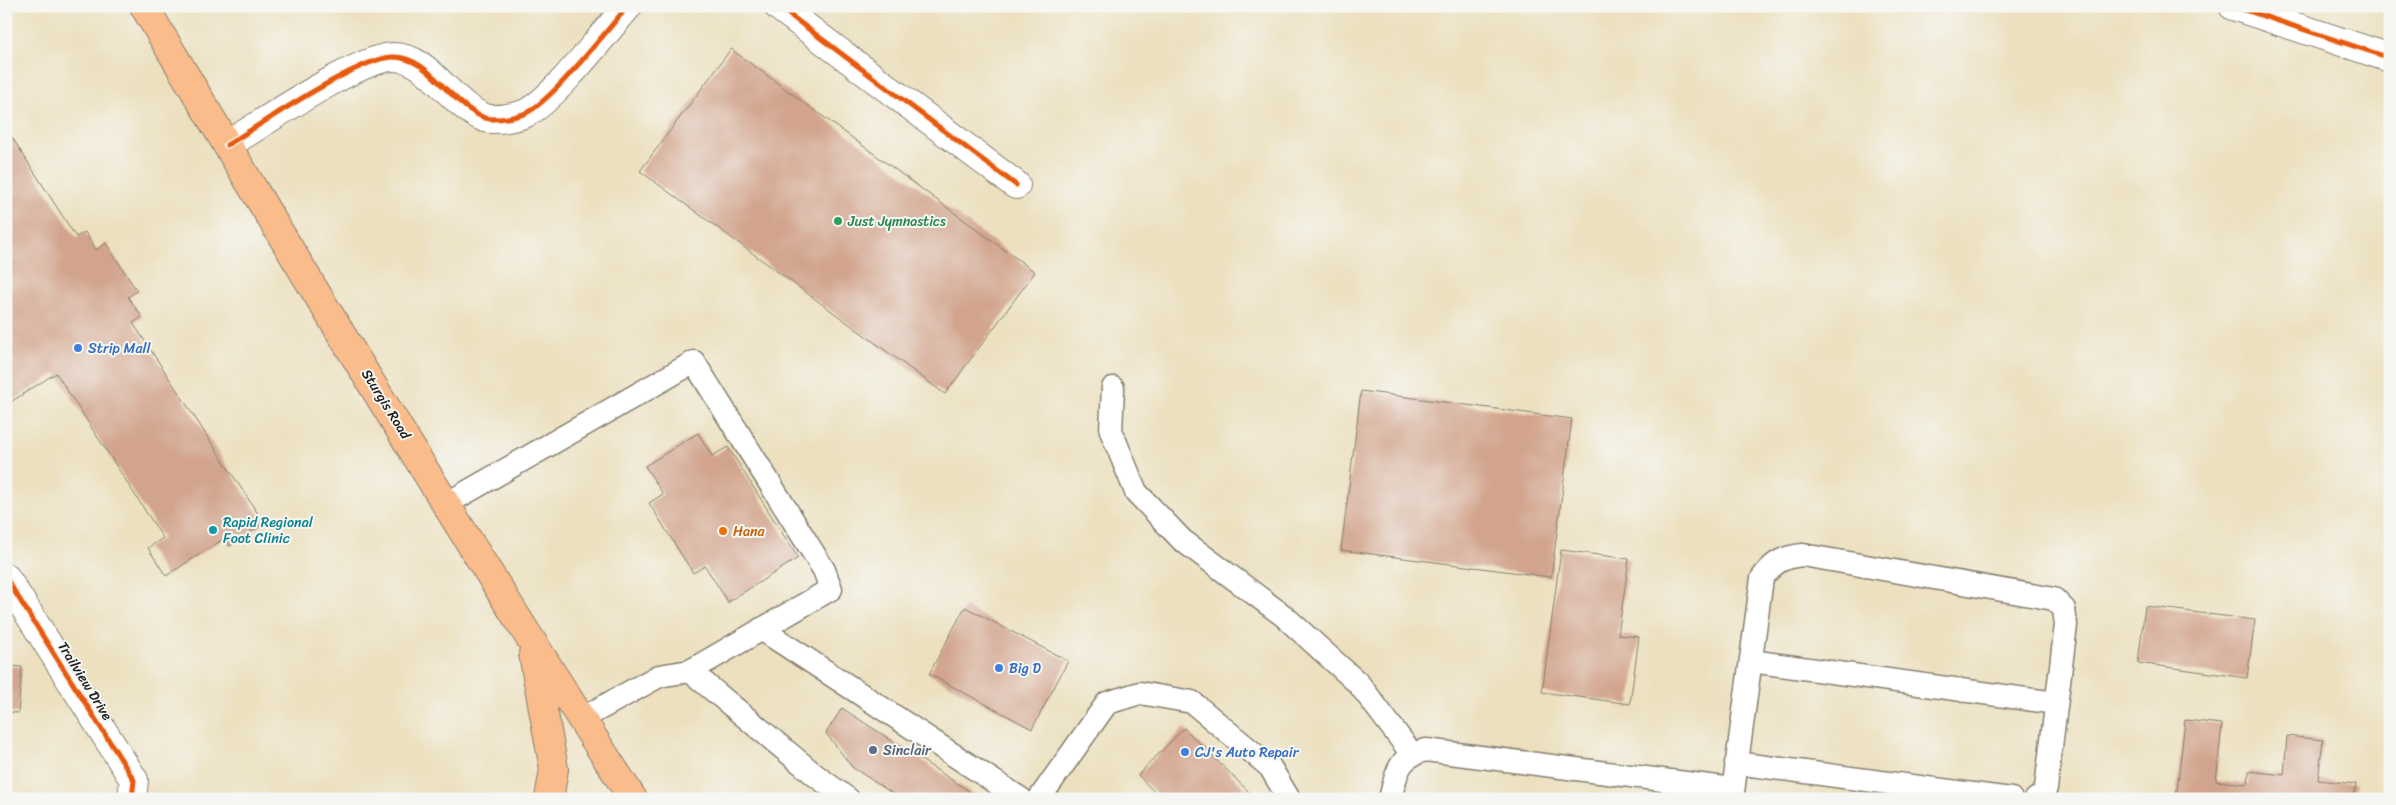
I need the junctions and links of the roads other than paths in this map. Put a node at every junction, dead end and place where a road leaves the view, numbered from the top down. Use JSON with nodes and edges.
{"nodes":[{"id":1,"x":144,"y":6,"type":"edge"},
{"id":2,"x":628,"y":6,"type":"edge"},
{"id":3,"x":778,"y":6,"type":"edge"},
{"id":4,"x":2233,"y":6,"type":"edge"},
{"id":5,"x":2390,"y":58,"type":"edge"},
{"id":6,"x":227,"y":145,"type":"junction"},
{"id":7,"x":1016,"y":185,"type":"dead end"},
{"id":8,"x":1113,"y":388,"type":"dead end"},
{"id":9,"x":446,"y":504,"type":"junction"},
{"id":10,"x":6,"y":578,"type":"edge"},
{"id":11,"x":761,"y":630,"type":"junction"},
{"id":12,"x":531,"y":643,"type":"junction"},
{"id":13,"x":1751,"y":661,"type":"junction"},
{"id":14,"x":690,"y":671,"type":"junction"},
{"id":15,"x":2056,"y":703,"type":"junction"},
{"id":16,"x":581,"y":719,"type":"junction"},
{"id":17,"x":1412,"y":754,"type":"junction"},
{"id":18,"x":1736,"y":763,"type":"junction"},
{"id":19,"x":1732,"y":794,"type":"edge"},
{"id":20,"x":132,"y":799,"type":"edge"},
{"id":21,"x":549,"y":799,"type":"edge"},
{"id":22,"x":633,"y":799,"type":"edge"},
{"id":23,"x":848,"y":799,"type":"edge"},
{"id":24,"x":1021,"y":799,"type":"edge"},
{"id":25,"x":1039,"y":799,"type":"edge"},
{"id":26,"x":1289,"y":799,"type":"edge"},
{"id":27,"x":1390,"y":799,"type":"edge"},
{"id":28,"x":2011,"y":799,"type":"edge"},
{"id":29,"x":2036,"y":799,"type":"edge"}],
"edges":[{"from":1,"to":6,"type":"main road","name":"Sturgis Road"},
{"from":2,"to":6,"type":"street"},
{"from":3,"to":7,"type":"street"},
{"from":4,"to":5,"type":"street"},
{"from":6,"to":9,"type":"main road","name":"Sturgis Road"},
{"from":8,"to":17,"type":"lane"},
{"from":9,"to":11,"type":"lane"},
{"from":9,"to":12,"type":"main road","name":"Sturgis Road"},
{"from":10,"to":20,"type":"street","name":"Trailview Drive"},
{"from":11,"to":14,"type":"lane"},
{"from":11,"to":24,"type":"lane"},
{"from":12,"to":16,"type":"main road","name":"Sturgis Road"},
{"from":12,"to":21,"type":"main road"},
{"from":13,"to":15,"type":"lane"},
{"from":13,"to":15,"type":"lane"},
{"from":13,"to":18,"type":"lane"},
{"from":14,"to":16,"type":"lane"},
{"from":14,"to":23,"type":"lane"},
{"from":15,"to":29,"type":"lane"},
{"from":16,"to":22,"type":"main road","name":"Sturgis Road"},
{"from":17,"to":19,"type":"lane"},
{"from":17,"to":27,"type":"lane"},
{"from":18,"to":19,"type":"lane"},
{"from":18,"to":28,"type":"lane"},
{"from":25,"to":26,"type":"lane"}]}
